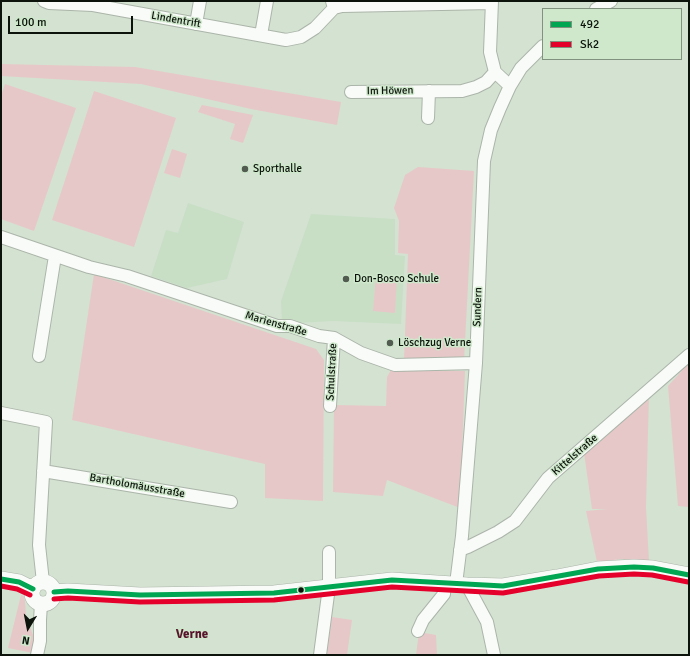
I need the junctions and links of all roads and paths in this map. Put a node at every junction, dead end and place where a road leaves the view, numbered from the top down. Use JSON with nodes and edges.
{"nodes":[{"id":1,"x":44,"y":1,"type":"edge"},
{"id":2,"x":200,"y":1,"type":"edge"},
{"id":3,"x":267,"y":1,"type":"edge"},
{"id":4,"x":611,"y":1,"type":"edge"},
{"id":5,"x":492,"y":2,"type":"edge"},
{"id":6,"x":333,"y":4,"type":"edge"},
{"id":7,"x":598,"y":8,"type":"edge"},
{"id":8,"x":196,"y":24,"type":"junction"},
{"id":9,"x":261,"y":35,"type":"junction"},
{"id":10,"x":542,"y":47,"type":"edge"},
{"id":11,"x":495,"y":72,"type":"junction"},
{"id":12,"x":510,"y":86,"type":"junction"},
{"id":13,"x":429,"y":91,"type":"junction"},
{"id":14,"x":351,"y":92,"type":"dead end"},
{"id":15,"x":428,"y":118,"type":"dead end"},
{"id":16,"x":1,"y":237,"type":"edge"},
{"id":17,"x":55,"y":256,"type":"junction"},
{"id":18,"x":334,"y":338,"type":"junction"},
{"id":19,"x":689,"y":355,"type":"edge"},
{"id":20,"x":39,"y":356,"type":"dead end"},
{"id":21,"x":476,"y":363,"type":"junction"},
{"id":22,"x":330,"y":406,"type":"dead end"},
{"id":23,"x":1,"y":413,"type":"edge"},
{"id":24,"x":43,"y":471,"type":"junction"},
{"id":25,"x":231,"y":502,"type":"dead end"},
{"id":26,"x":460,"y":550,"type":"junction"},
{"id":27,"x":329,"y":552,"type":"dead end"},
{"id":28,"x":689,"y":575,"type":"edge"},
{"id":29,"x":1,"y":579,"type":"edge"},
{"id":30,"x":456,"y":584,"type":"junction"},
{"id":31,"x":329,"y":587,"type":"junction"},
{"id":32,"x":44,"y":588,"type":"junction"},
{"id":33,"x":41,"y":604,"type":"joint"},
{"id":34,"x":418,"y":631,"type":"dead end"},
{"id":35,"x":37,"y":655,"type":"edge"},
{"id":36,"x":320,"y":655,"type":"edge"},
{"id":37,"x":494,"y":655,"type":"edge"}],
"edges":[{"from":1,"to":8,"type":"street","name":"Lindentrift"},
{"from":2,"to":8,"type":"street"},
{"from":3,"to":9,"type":"street"},
{"from":4,"to":7,"type":"street"},
{"from":5,"to":6,"type":"street","name":"Lindentrift"},
{"from":5,"to":11,"type":"street"},
{"from":6,"to":9,"type":"street","name":"Lindentrift"},
{"from":8,"to":9,"type":"street","name":"Lindentrift"},
{"from":10,"to":12,"type":"street","name":"Sundern"},
{"from":11,"to":12,"type":"street"},
{"from":11,"to":13,"type":"street","name":"Im Höwen"},
{"from":12,"to":21,"type":"street","name":"Sundern"},
{"from":13,"to":14,"type":"street","name":"Im Höwen"},
{"from":13,"to":15,"type":"street","name":"Im Höwen"},
{"from":16,"to":17,"type":"street","name":"Marienstraße"},
{"from":17,"to":18,"type":"street","name":"Marienstraße"},
{"from":17,"to":20,"type":"street"},
{"from":18,"to":21,"type":"street","name":"Marienstraße"},
{"from":18,"to":22,"type":"street","name":"Schulstraße"},
{"from":19,"to":26,"type":"street","name":"Kittelstraße"},
{"from":21,"to":26,"type":"street","name":"Sundern"},
{"from":23,"to":24,"type":"street"},
{"from":24,"to":25,"type":"street","name":"Bartholomäusstraße"},
{"from":24,"to":32,"type":"street"},
{"from":26,"to":30,"type":"street","name":"Sundern"},
{"from":27,"to":31,"type":"street"},
{"from":28,"to":30,"type":"main road"},
{"from":29,"to":32,"type":"main road"},
{"from":30,"to":31,"type":"main road"},
{"from":30,"to":34,"type":"street","name":"Sundern"},
{"from":30,"to":37,"type":"street"},
{"from":31,"to":32,"type":"main road"},
{"from":31,"to":36,"type":"street"},
{"from":32,"to":33,"type":"main road"},
{"from":33,"to":35,"type":"street"}]}
